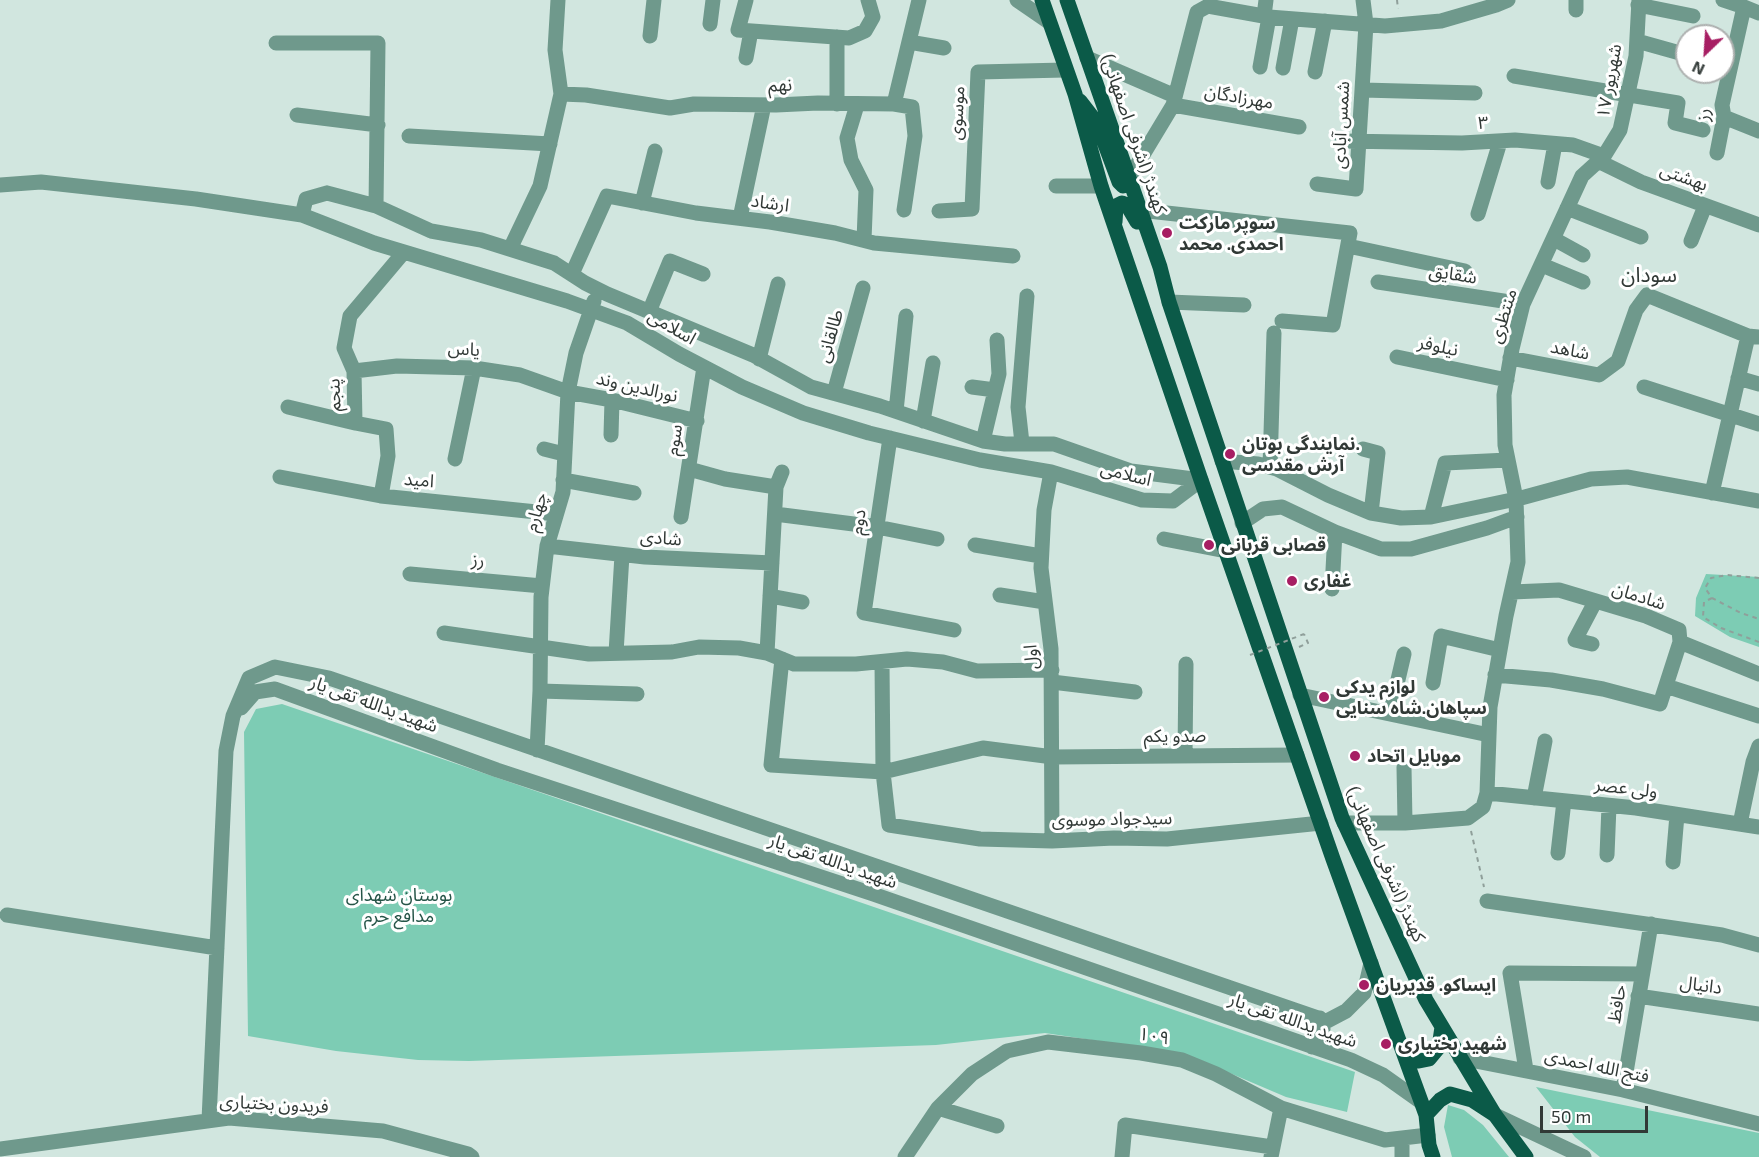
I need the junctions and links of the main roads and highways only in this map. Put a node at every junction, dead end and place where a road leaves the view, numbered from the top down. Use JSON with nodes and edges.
{"nodes":[{"id":1,"x":1042,"y":0,"type":"edge"},
{"id":2,"x":1067,"y":0,"type":"edge"},
{"id":3,"x":1075,"y":94,"type":"junction"},
{"id":4,"x":1130,"y":181,"type":"junction"},
{"id":5,"x":1115,"y":227,"type":"junction"},
{"id":6,"x":1161,"y":267,"type":"junction"},
{"id":7,"x":1442,"y":1027,"type":"junction"},
{"id":8,"x":1405,"y":1055,"type":"junction"},
{"id":9,"x":1424,"y":1109,"type":"junction"},
{"id":10,"x":1495,"y":1115,"type":"junction"},
{"id":11,"x":1433,"y":1157,"type":"edge"},
{"id":12,"x":1526,"y":1157,"type":"edge"}],
"edges":[{"from":1,"to":3,"type":"main road"},
{"from":2,"to":4,"type":"main road","name":"کهندژ (اشرفی اصفهانی)"},
{"from":3,"to":4,"type":"main road"},
{"from":3,"to":5,"type":"main road"},
{"from":4,"to":6,"type":"main road","name":"کهندژ (اشرفی اصفهانی)"},
{"from":5,"to":6,"type":"main road"},
{"from":5,"to":8,"type":"main road"},
{"from":6,"to":7,"type":"main road","name":"کهندژ (اشرفی اصفهانی)"},
{"from":7,"to":8,"type":"main road"},
{"from":7,"to":10,"type":"main road","name":"کهندژ (اشرفی اصفهانی)"},
{"from":8,"to":9,"type":"main road"},
{"from":9,"to":10,"type":"main road"},
{"from":9,"to":11,"type":"main road"},
{"from":10,"to":12,"type":"main road","name":"کهندژ (اشرفی اصفهانی)"}]}
